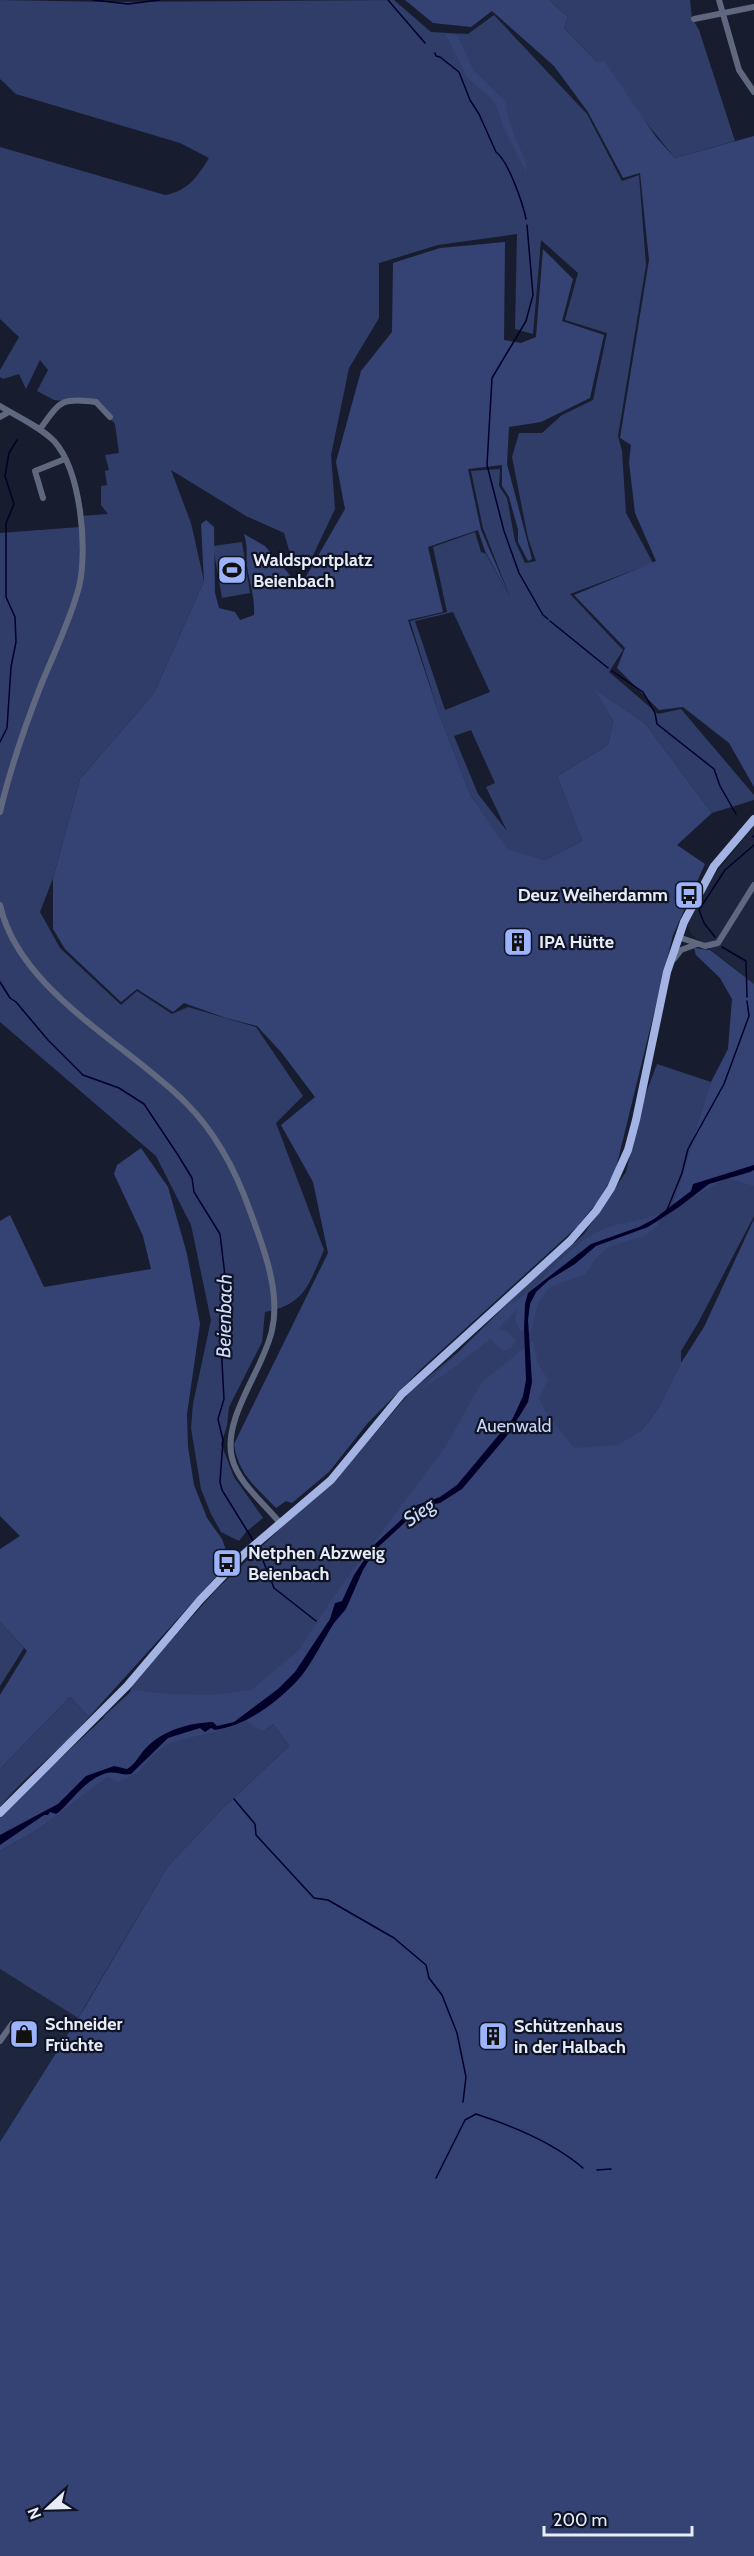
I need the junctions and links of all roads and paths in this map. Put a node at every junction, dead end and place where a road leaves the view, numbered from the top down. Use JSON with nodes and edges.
{"nodes":[{"id":1,"x":718,"y":0,"type":"edge"},
{"id":2,"x":754,"y":7,"type":"edge"},
{"id":3,"x":723,"y":15,"type":"junction"},
{"id":4,"x":694,"y":19,"type":"dead end"},
{"id":5,"x":754,"y":92,"type":"edge"},
{"id":6,"x":0,"y":406,"type":"edge"},
{"id":7,"x":9,"y":412,"type":"junction"},
{"id":8,"x":0,"y":417,"type":"edge"},
{"id":9,"x":110,"y":417,"type":"dead end"},
{"id":10,"x":40,"y":429,"type":"junction"},
{"id":11,"x":65,"y":459,"type":"junction"},
{"id":12,"x":43,"y":498,"type":"dead end"},
{"id":13,"x":0,"y":812,"type":"edge"},
{"id":14,"x":754,"y":819,"type":"edge"},
{"id":15,"x":754,"y":885,"type":"edge"},
{"id":16,"x":0,"y":905,"type":"edge"},
{"id":17,"x":678,"y":937,"type":"junction"},
{"id":18,"x":697,"y":944,"type":"junction"},
{"id":19,"x":668,"y":967,"type":"junction"},
{"id":20,"x":280,"y":1522,"type":"junction"},
{"id":21,"x":0,"y":1813,"type":"edge"},
{"id":22,"x":12,"y":2024,"type":"dead end"},
{"id":23,"x":0,"y":2041,"type":"edge"}],
"edges":[{"from":1,"to":3,"type":"street"},
{"from":2,"to":3,"type":"street"},
{"from":3,"to":4,"type":"street"},
{"from":3,"to":5,"type":"street"},
{"from":6,"to":7,"type":"street"},
{"from":7,"to":8,"type":"street"},
{"from":7,"to":10,"type":"street"},
{"from":9,"to":10,"type":"street"},
{"from":10,"to":11,"type":"street"},
{"from":11,"to":12,"type":"street"},
{"from":11,"to":13,"type":"street"},
{"from":14,"to":17,"type":"main road"},
{"from":15,"to":18,"type":"street"},
{"from":16,"to":20,"type":"street"},
{"from":17,"to":18,"type":"street"},
{"from":17,"to":19,"type":"main road"},
{"from":18,"to":19,"type":"street"},
{"from":19,"to":20,"type":"main road"},
{"from":20,"to":21,"type":"main road"},
{"from":22,"to":23,"type":"street"}]}
